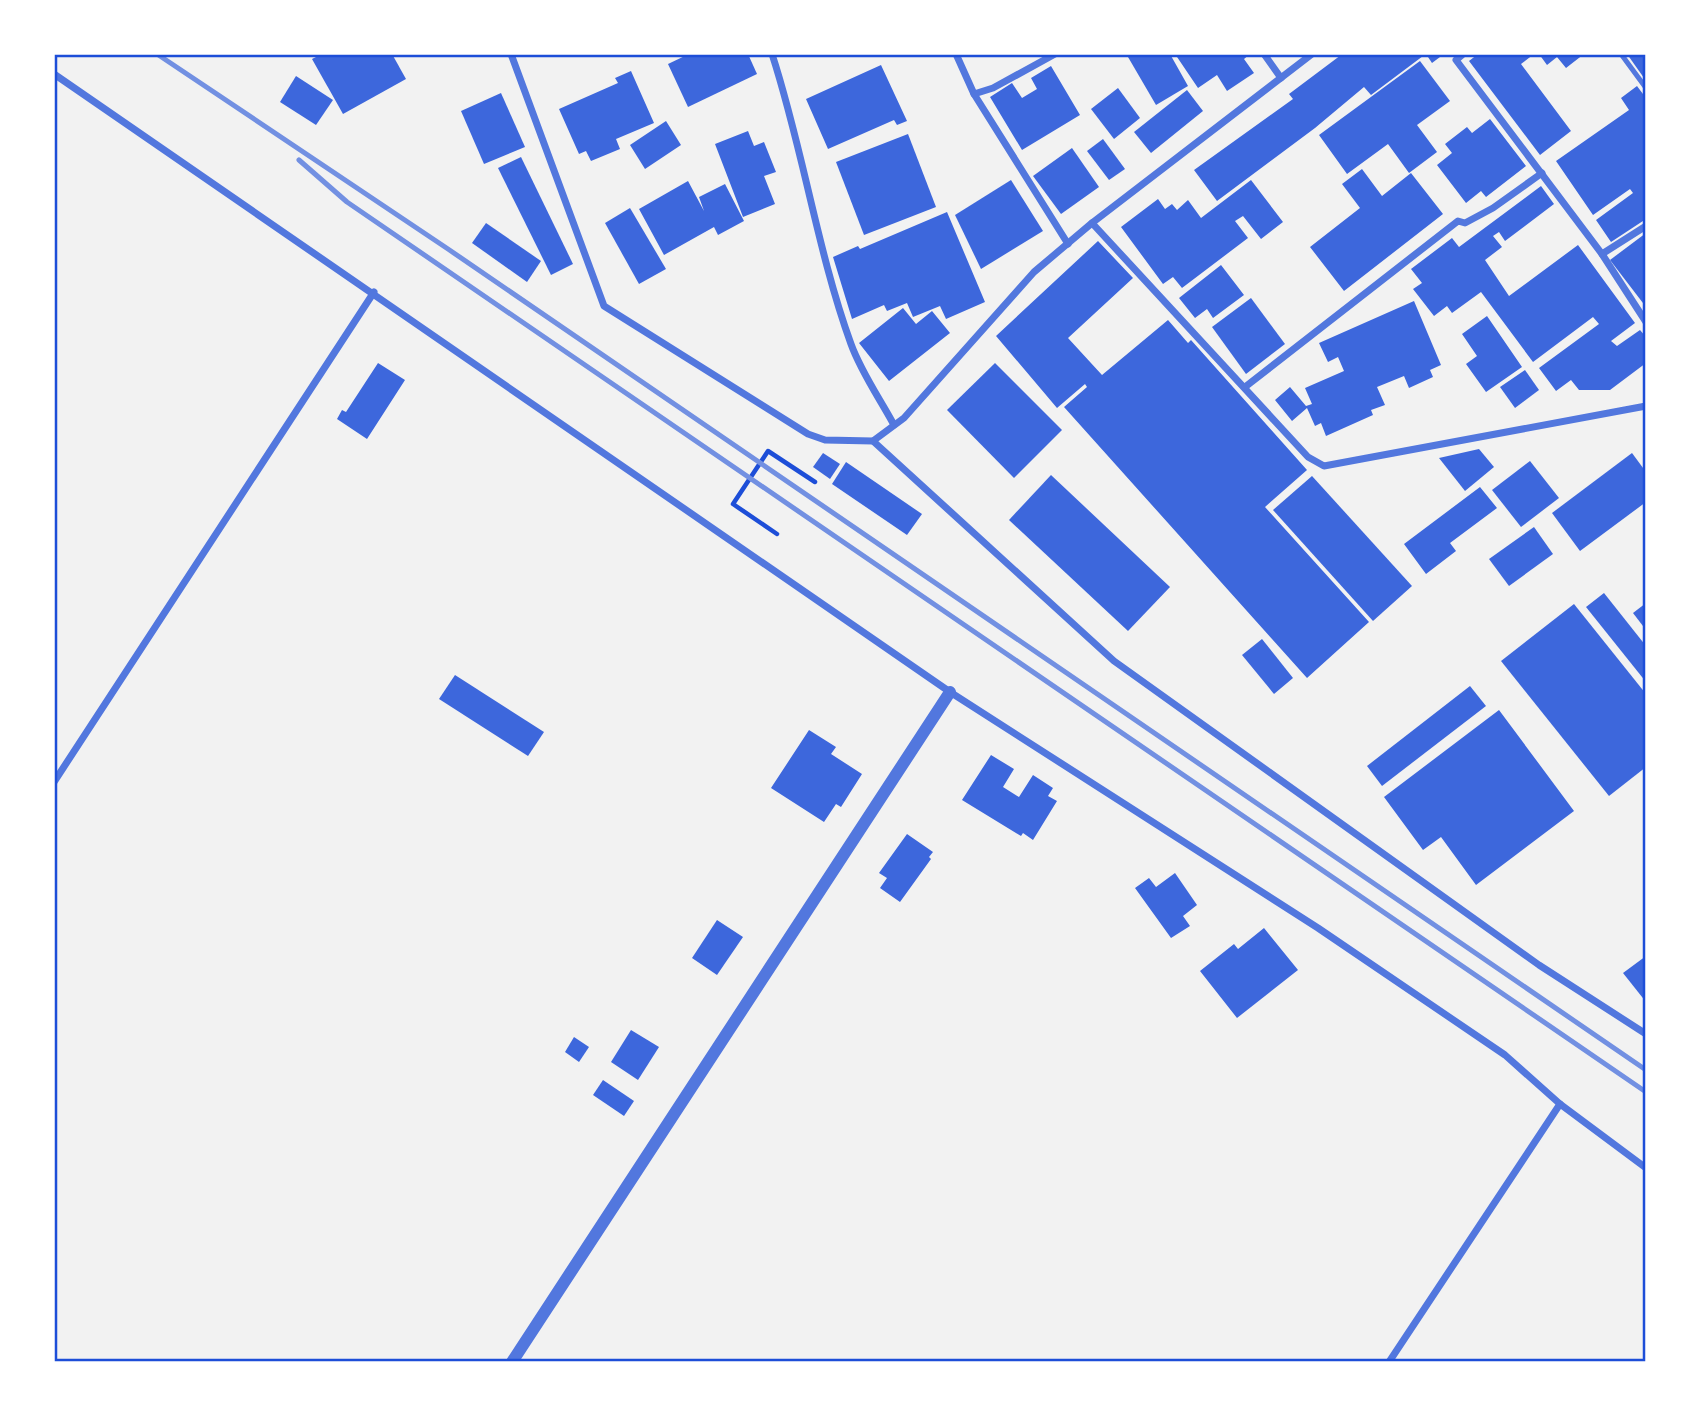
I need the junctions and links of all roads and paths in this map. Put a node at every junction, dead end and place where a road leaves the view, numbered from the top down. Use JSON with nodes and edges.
{"nodes":[{"id":1,"x":511,"y":54,"type":"edge"},
{"id":2,"x":772,"y":54,"type":"edge"},
{"id":3,"x":956,"y":54,"type":"edge"},
{"id":4,"x":1055,"y":54,"type":"edge"},
{"id":5,"x":1264,"y":54,"type":"edge"},
{"id":6,"x":1312,"y":54,"type":"edge"},
{"id":7,"x":1463,"y":54,"type":"edge"},
{"id":8,"x":1621,"y":54,"type":"edge"},
{"id":9,"x":54,"y":74,"type":"edge"},
{"id":10,"x":1281,"y":78,"type":"junction"},
{"id":11,"x":1646,"y":88,"type":"edge"},
{"id":12,"x":974,"y":94,"type":"junction"},
{"id":13,"x":1542,"y":173,"type":"junction"},
{"id":14,"x":1092,"y":223,"type":"junction"},
{"id":15,"x":1646,"y":226,"type":"edge"},
{"id":16,"x":1068,"y":244,"type":"junction"},
{"id":17,"x":1602,"y":254,"type":"junction"},
{"id":18,"x":374,"y":292,"type":"junction"},
{"id":19,"x":1646,"y":322,"type":"edge"},
{"id":20,"x":1245,"y":387,"type":"junction"},
{"id":21,"x":1646,"y":406,"type":"edge"},
{"id":22,"x":894,"y":425,"type":"junction"},
{"id":23,"x":873,"y":441,"type":"junction"},
{"id":24,"x":815,"y":482,"type":"dead end"},
{"id":25,"x":777,"y":534,"type":"dead end"},
{"id":26,"x":950,"y":692,"type":"junction"},
{"id":27,"x":54,"y":782,"type":"edge"},
{"id":28,"x":1646,"y":1034,"type":"edge"},
{"id":29,"x":1560,"y":1104,"type":"junction"},
{"id":30,"x":1646,"y":1168,"type":"edge"},
{"id":31,"x":512,"y":1362,"type":"edge"},
{"id":32,"x":1390,"y":1362,"type":"edge"}],
"edges":[{"from":1,"to":23,"type":"street"},
{"from":2,"to":22,"type":"street"},
{"from":3,"to":12,"type":"street"},
{"from":4,"to":12,"type":"street"},
{"from":5,"to":10,"type":"street"},
{"from":6,"to":10,"type":"street"},
{"from":7,"to":13,"type":"street"},
{"from":8,"to":11,"type":"lane"},
{"from":9,"to":18,"type":"street"},
{"from":10,"to":14,"type":"street"},
{"from":12,"to":16,"type":"street"},
{"from":13,"to":17,"type":"street"},
{"from":13,"to":20,"type":"street"},
{"from":14,"to":16,"type":"street"},
{"from":14,"to":20,"type":"street"},
{"from":15,"to":17,"type":"street"},
{"from":16,"to":22,"type":"street"},
{"from":17,"to":19,"type":"street"},
{"from":18,"to":26,"type":"street"},
{"from":18,"to":27,"type":"street"},
{"from":20,"to":21,"type":"street"},
{"from":22,"to":23,"type":"street"},
{"from":23,"to":28,"type":"street"},
{"from":24,"to":25,"type":"path"},
{"from":26,"to":29,"type":"street"},
{"from":26,"to":31,"type":"street"},
{"from":29,"to":30,"type":"street"},
{"from":29,"to":32,"type":"street"}]}
